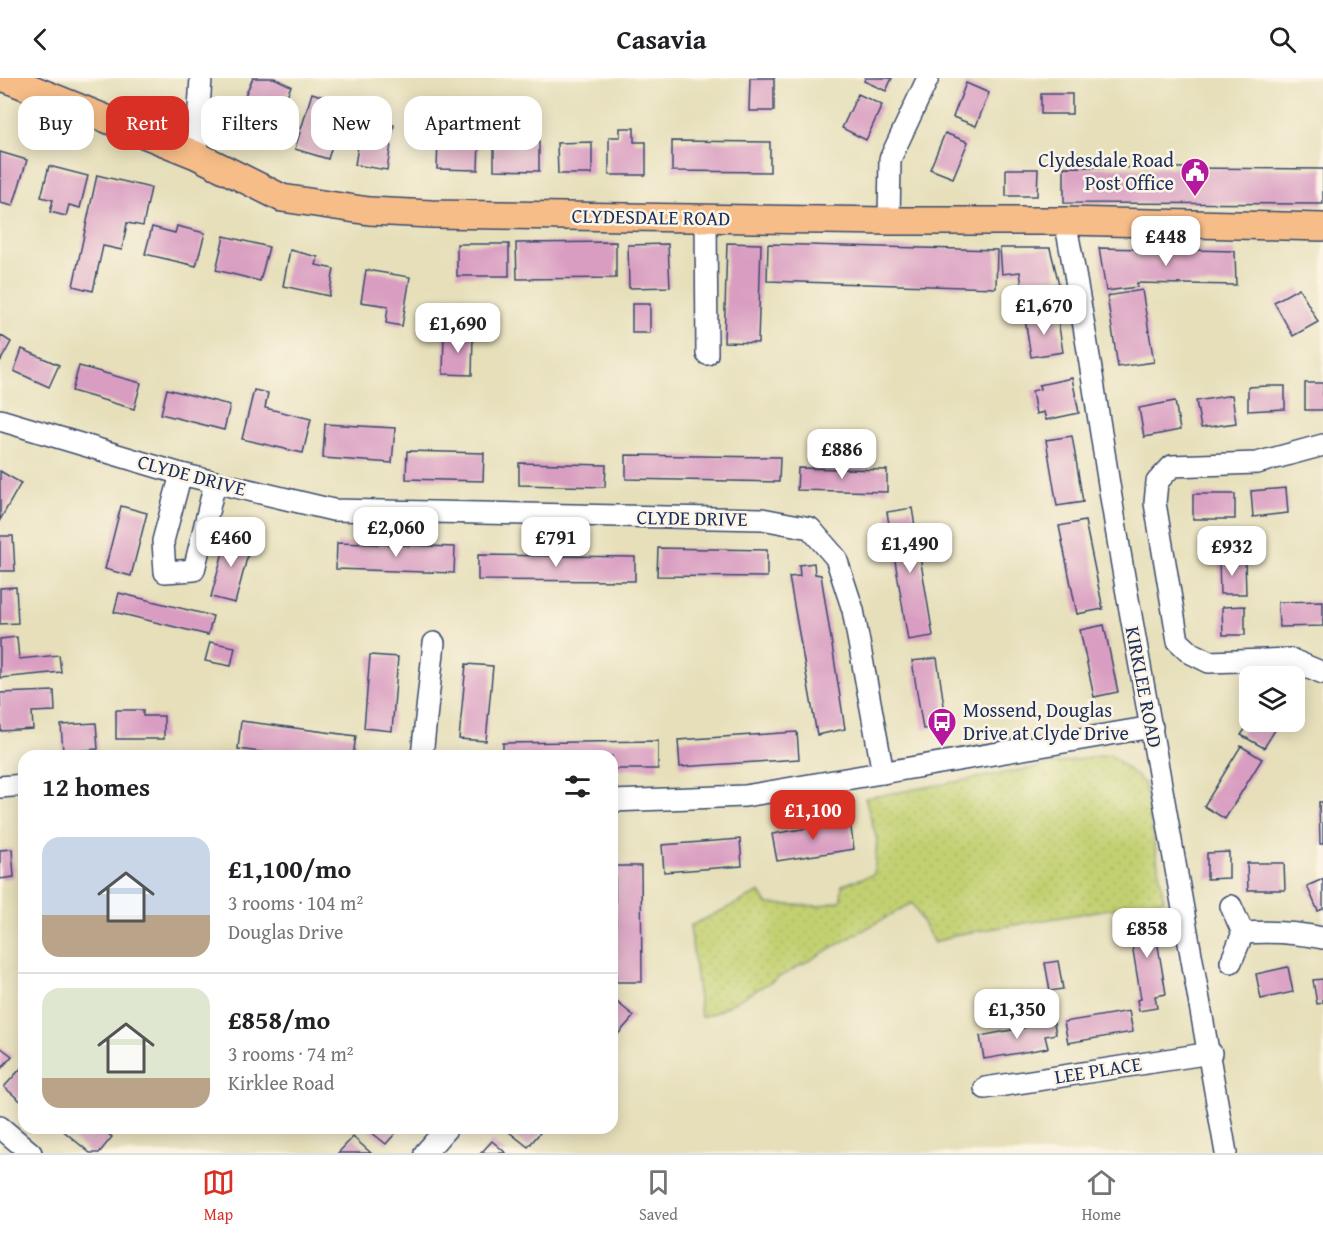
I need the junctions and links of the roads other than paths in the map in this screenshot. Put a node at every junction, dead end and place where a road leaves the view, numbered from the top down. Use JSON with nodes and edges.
{"nodes":[{"id":1,"x":5,"y":78,"type":"edge"},
{"id":2,"x":201,"y":78,"type":"edge"},
{"id":3,"x":927,"y":78,"type":"edge"},
{"id":4,"x":196,"y":155,"type":"junction"},
{"id":5,"x":706,"y":217,"type":"junction"},
{"id":6,"x":889,"y":221,"type":"junction"},
{"id":7,"x":1065,"y":221,"type":"junction"},
{"id":8,"x":1323,"y":227,"type":"edge"},
{"id":9,"x":707,"y":354,"type":"dead end"},
{"id":10,"x":0,"y":419,"type":"edge"},
{"id":11,"x":1323,"y":445,"type":"edge"},
{"id":12,"x":181,"y":474,"type":"junction"},
{"id":13,"x":215,"y":483,"type":"junction"},
{"id":14,"x":434,"y":643,"type":"dead end"},
{"id":15,"x":1323,"y":672,"type":"edge"},
{"id":16,"x":1152,"y":727,"type":"junction"},
{"id":17,"x":423,"y":750,"type":"edge"},
{"id":18,"x":883,"y":773,"type":"junction"},
{"id":19,"x":18,"y":786,"type":"edge"},
{"id":20,"x":0,"y":787,"type":"edge"},
{"id":21,"x":618,"y":801,"type":"edge"},
{"id":22,"x":1231,"y":906,"type":"dead end"},
{"id":23,"x":1244,"y":933,"type":"junction"},
{"id":24,"x":1323,"y":938,"type":"edge"},
{"id":25,"x":1231,"y":962,"type":"dead end"},
{"id":26,"x":1210,"y":1053,"type":"junction"},
{"id":27,"x":985,"y":1088,"type":"dead end"},
{"id":28,"x":0,"y":1127,"type":"edge"},
{"id":29,"x":442,"y":1134,"type":"edge"},
{"id":30,"x":31,"y":1153,"type":"edge"},
{"id":31,"x":425,"y":1153,"type":"edge"},
{"id":32,"x":1227,"y":1153,"type":"edge"}],
"edges":[{"from":1,"to":4,"type":"main road","name":"CLYDESDALE ROAD"},
{"from":2,"to":4,"type":"street"},
{"from":3,"to":6,"type":"street"},
{"from":4,"to":5,"type":"main road","name":"CLYDESDALE ROAD"},
{"from":5,"to":6,"type":"main road","name":"CLYDESDALE ROAD"},
{"from":5,"to":9,"type":"street"},
{"from":6,"to":7,"type":"main road","name":"CLYDESDALE ROAD"},
{"from":7,"to":8,"type":"main road","name":"CLYDESDALE ROAD"},
{"from":7,"to":16,"type":"street","name":"KIRKLEE ROAD"},
{"from":10,"to":12,"type":"street","name":"CLYDE DRIVE"},
{"from":11,"to":15,"type":"street"},
{"from":12,"to":13,"type":"street","name":"CLYDE DRIVE"},
{"from":12,"to":13,"type":"street"},
{"from":13,"to":18,"type":"street","name":"CLYDE DRIVE"},
{"from":14,"to":17,"type":"street"},
{"from":16,"to":18,"type":"street"},
{"from":16,"to":26,"type":"street","name":"KIRKLEE ROAD"},
{"from":18,"to":21,"type":"street"},
{"from":19,"to":20,"type":"street"},
{"from":22,"to":23,"type":"street"},
{"from":23,"to":24,"type":"street"},
{"from":23,"to":25,"type":"street"},
{"from":26,"to":27,"type":"street","name":"LEE PLACE"},
{"from":26,"to":32,"type":"street","name":"KIRKLEE ROAD"},
{"from":28,"to":30,"type":"street"},
{"from":29,"to":31,"type":"street"}]}
